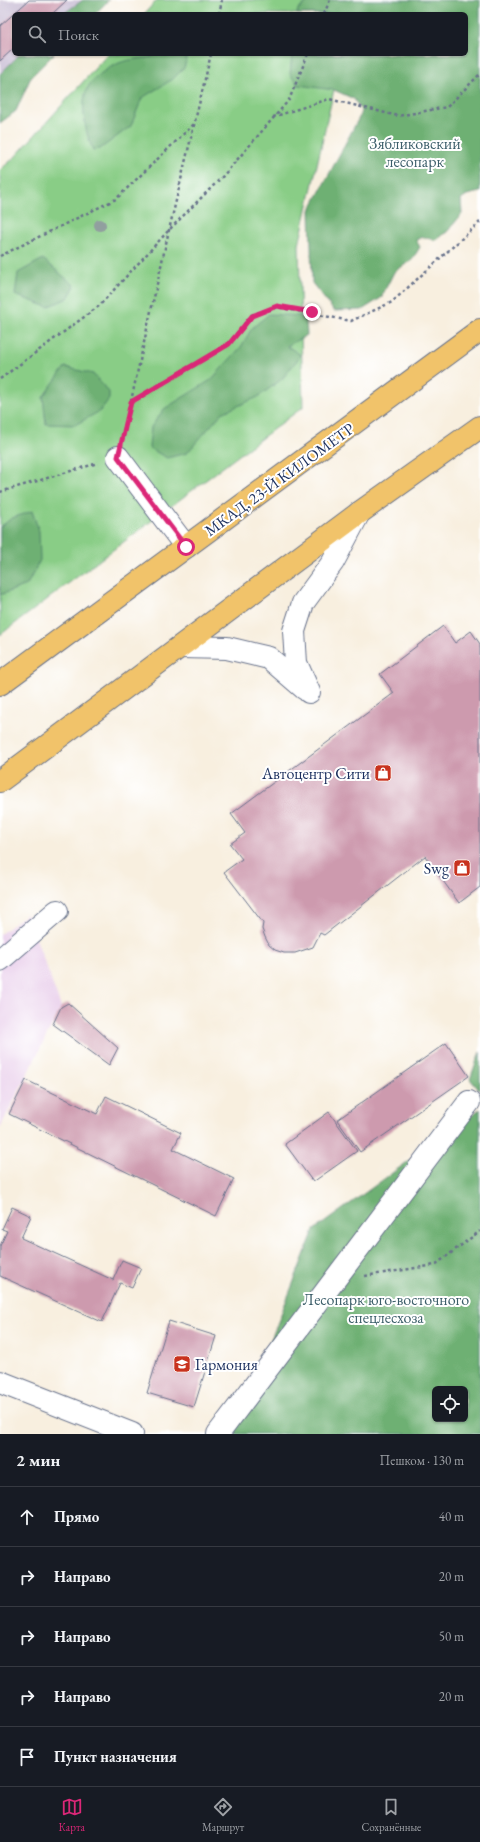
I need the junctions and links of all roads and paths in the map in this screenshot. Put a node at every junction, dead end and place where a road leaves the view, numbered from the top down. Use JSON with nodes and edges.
{"nodes":[{"id":1,"x":222,"y":0,"type":"edge"},
{"id":2,"x":330,"y":0,"type":"edge"},
{"id":3,"x":219,"y":12,"type":"edge"},
{"id":4,"x":325,"y":12,"type":"edge"},
{"id":5,"x":211,"y":56,"type":"edge"},
{"id":6,"x":307,"y":56,"type":"edge"},
{"id":7,"x":480,"y":74,"type":"edge"},
{"id":8,"x":272,"y":117,"type":"junction"},
{"id":9,"x":195,"y":123,"type":"junction"},
{"id":10,"x":480,"y":222,"type":"edge"},
{"id":11,"x":169,"y":230,"type":"junction"},
{"id":12,"x":0,"y":256,"type":"edge"},
{"id":13,"x":480,"y":330,"type":"edge"},
{"id":14,"x":0,"y":379,"type":"edge"},
{"id":15,"x":131,"y":402,"type":"junction"},
{"id":16,"x":480,"y":427,"type":"edge"},
{"id":17,"x":118,"y":457,"type":"junction"},
{"id":18,"x":0,"y":492,"type":"edge"},
{"id":19,"x":360,"y":513,"type":"junction"},
{"id":20,"x":186,"y":547,"type":"junction"},
{"id":21,"x":180,"y":647,"type":"junction"},
{"id":22,"x":0,"y":684,"type":"edge"},
{"id":23,"x":0,"y":781,"type":"edge"},
{"id":24,"x":57,"y":911,"type":"dead end"},
{"id":25,"x":0,"y":960,"type":"edge"},
{"id":26,"x":469,"y":1102,"type":"dead end"},
{"id":27,"x":480,"y":1231,"type":"edge"},
{"id":28,"x":358,"y":1278,"type":"dead end"},
{"id":29,"x":0,"y":1382,"type":"edge"},
{"id":30,"x":132,"y":1434,"type":"edge"},
{"id":31,"x":218,"y":1434,"type":"edge"}],
"edges":[{"from":1,"to":3,"type":"path"},
{"from":2,"to":4,"type":"path"},
{"from":5,"to":9,"type":"path"},
{"from":6,"to":8,"type":"path"},
{"from":7,"to":8,"type":"path"},
{"from":8,"to":11,"type":"path"},
{"from":9,"to":11,"type":"path"},
{"from":9,"to":12,"type":"path"},
{"from":10,"to":15,"type":"path"},
{"from":11,"to":14,"type":"path"},
{"from":11,"to":15,"type":"path"},
{"from":13,"to":20,"type":"highway","name":"МКАД, 23-Й КИЛОМЕТР"},
{"from":15,"to":17,"type":"path"},
{"from":16,"to":19,"type":"highway"},
{"from":17,"to":18,"type":"path"},
{"from":17,"to":20,"type":"lane"},
{"from":19,"to":21,"type":"highway"},
{"from":19,"to":21,"type":"lane"},
{"from":20,"to":22,"type":"highway","name":"МКАД, 23-Й КИЛОМЕТР"},
{"from":21,"to":23,"type":"highway"},
{"from":24,"to":25,"type":"lane"},
{"from":26,"to":31,"type":"lane"},
{"from":27,"to":28,"type":"path"},
{"from":29,"to":30,"type":"lane"}]}
